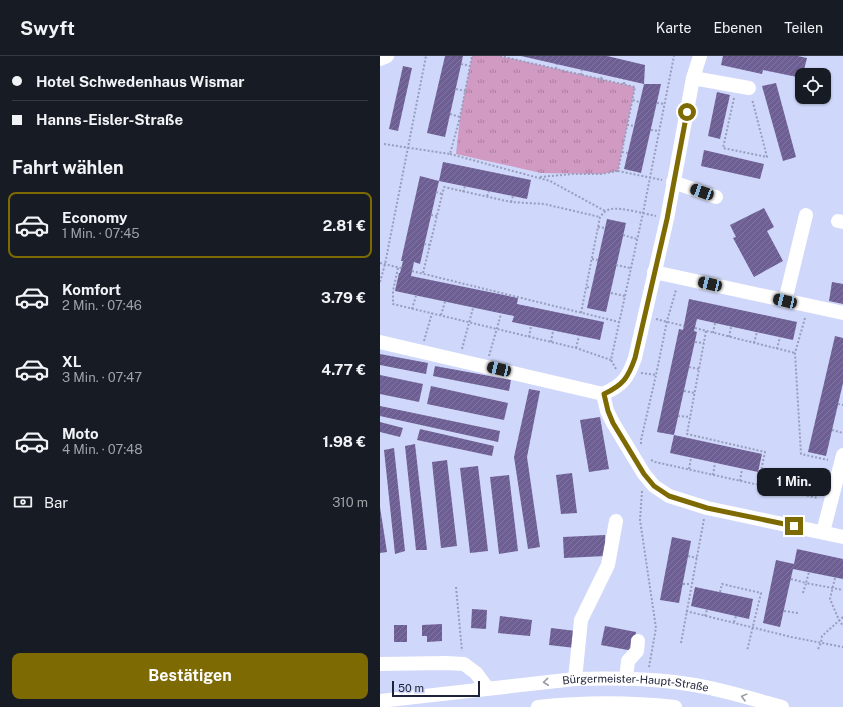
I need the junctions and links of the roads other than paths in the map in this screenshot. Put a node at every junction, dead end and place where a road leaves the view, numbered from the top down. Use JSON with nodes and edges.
{"nodes":[{"id":1,"x":387,"y":56,"type":"edge"},
{"id":2,"x":700,"y":56,"type":"edge"},
{"id":3,"x":380,"y":60,"type":"edge"},
{"id":4,"x":693,"y":78,"type":"junction"},
{"id":5,"x":743,"y":87,"type":"road end"},
{"id":6,"x":673,"y":182,"type":"junction"},
{"id":7,"x":716,"y":197,"type":"dead end"},
{"id":8,"x":806,"y":215,"type":"dead end"},
{"id":9,"x":654,"y":272,"type":"junction"},
{"id":10,"x":785,"y":301,"type":"junction"},
{"id":11,"x":843,"y":314,"type":"edge"},
{"id":12,"x":380,"y":342,"type":"edge"},
{"id":13,"x":604,"y":394,"type":"junction"},
{"id":14,"x":842,"y":459,"type":"edge"},
{"id":15,"x":616,"y":521,"type":"dead end"},
{"id":16,"x":823,"y":532,"type":"junction"},
{"id":17,"x":843,"y":537,"type":"edge"},
{"id":18,"x":638,"y":641,"type":"dead end"},
{"id":19,"x":380,"y":664,"type":"edge"},
{"id":20,"x":575,"y":679,"type":"junction"},
{"id":21,"x":626,"y":679,"type":"junction"},
{"id":22,"x":487,"y":688,"type":"junction"},
{"id":23,"x":380,"y":701,"type":"edge"},
{"id":24,"x":538,"y":707,"type":"edge"},
{"id":25,"x":675,"y":707,"type":"edge"},
{"id":26,"x":782,"y":707,"type":"edge"}],
"edges":[{"from":1,"to":3,"type":"street"},
{"from":2,"to":4,"type":"street"},
{"from":4,"to":5,"type":"street"},
{"from":4,"to":6,"type":"street"},
{"from":6,"to":7,"type":"street"},
{"from":6,"to":9,"type":"street"},
{"from":8,"to":10,"type":"street"},
{"from":9,"to":10,"type":"street"},
{"from":9,"to":13,"type":"street"},
{"from":10,"to":11,"type":"street"},
{"from":12,"to":13,"type":"street"},
{"from":13,"to":16,"type":"street"},
{"from":14,"to":16,"type":"street"},
{"from":15,"to":20,"type":"street"},
{"from":16,"to":17,"type":"street"},
{"from":18,"to":21,"type":"street"},
{"from":19,"to":22,"type":"street"},
{"from":20,"to":21,"type":"street","name":"Bürgermeister-Haupt-Straße"},
{"from":20,"to":22,"type":"street","name":"Bürgermeister-Haupt-Straße","one_way":true},
{"from":26,"to":21,"type":"street","name":"Bürgermeister-Haupt-Straße","one_way":true},
{"from":22,"to":23,"type":"street","name":"Bürgermeister-Haupt-Straße"},
{"from":24,"to":25,"type":"street","name":"Bürgermeister-Haupt-Straße"}]}
